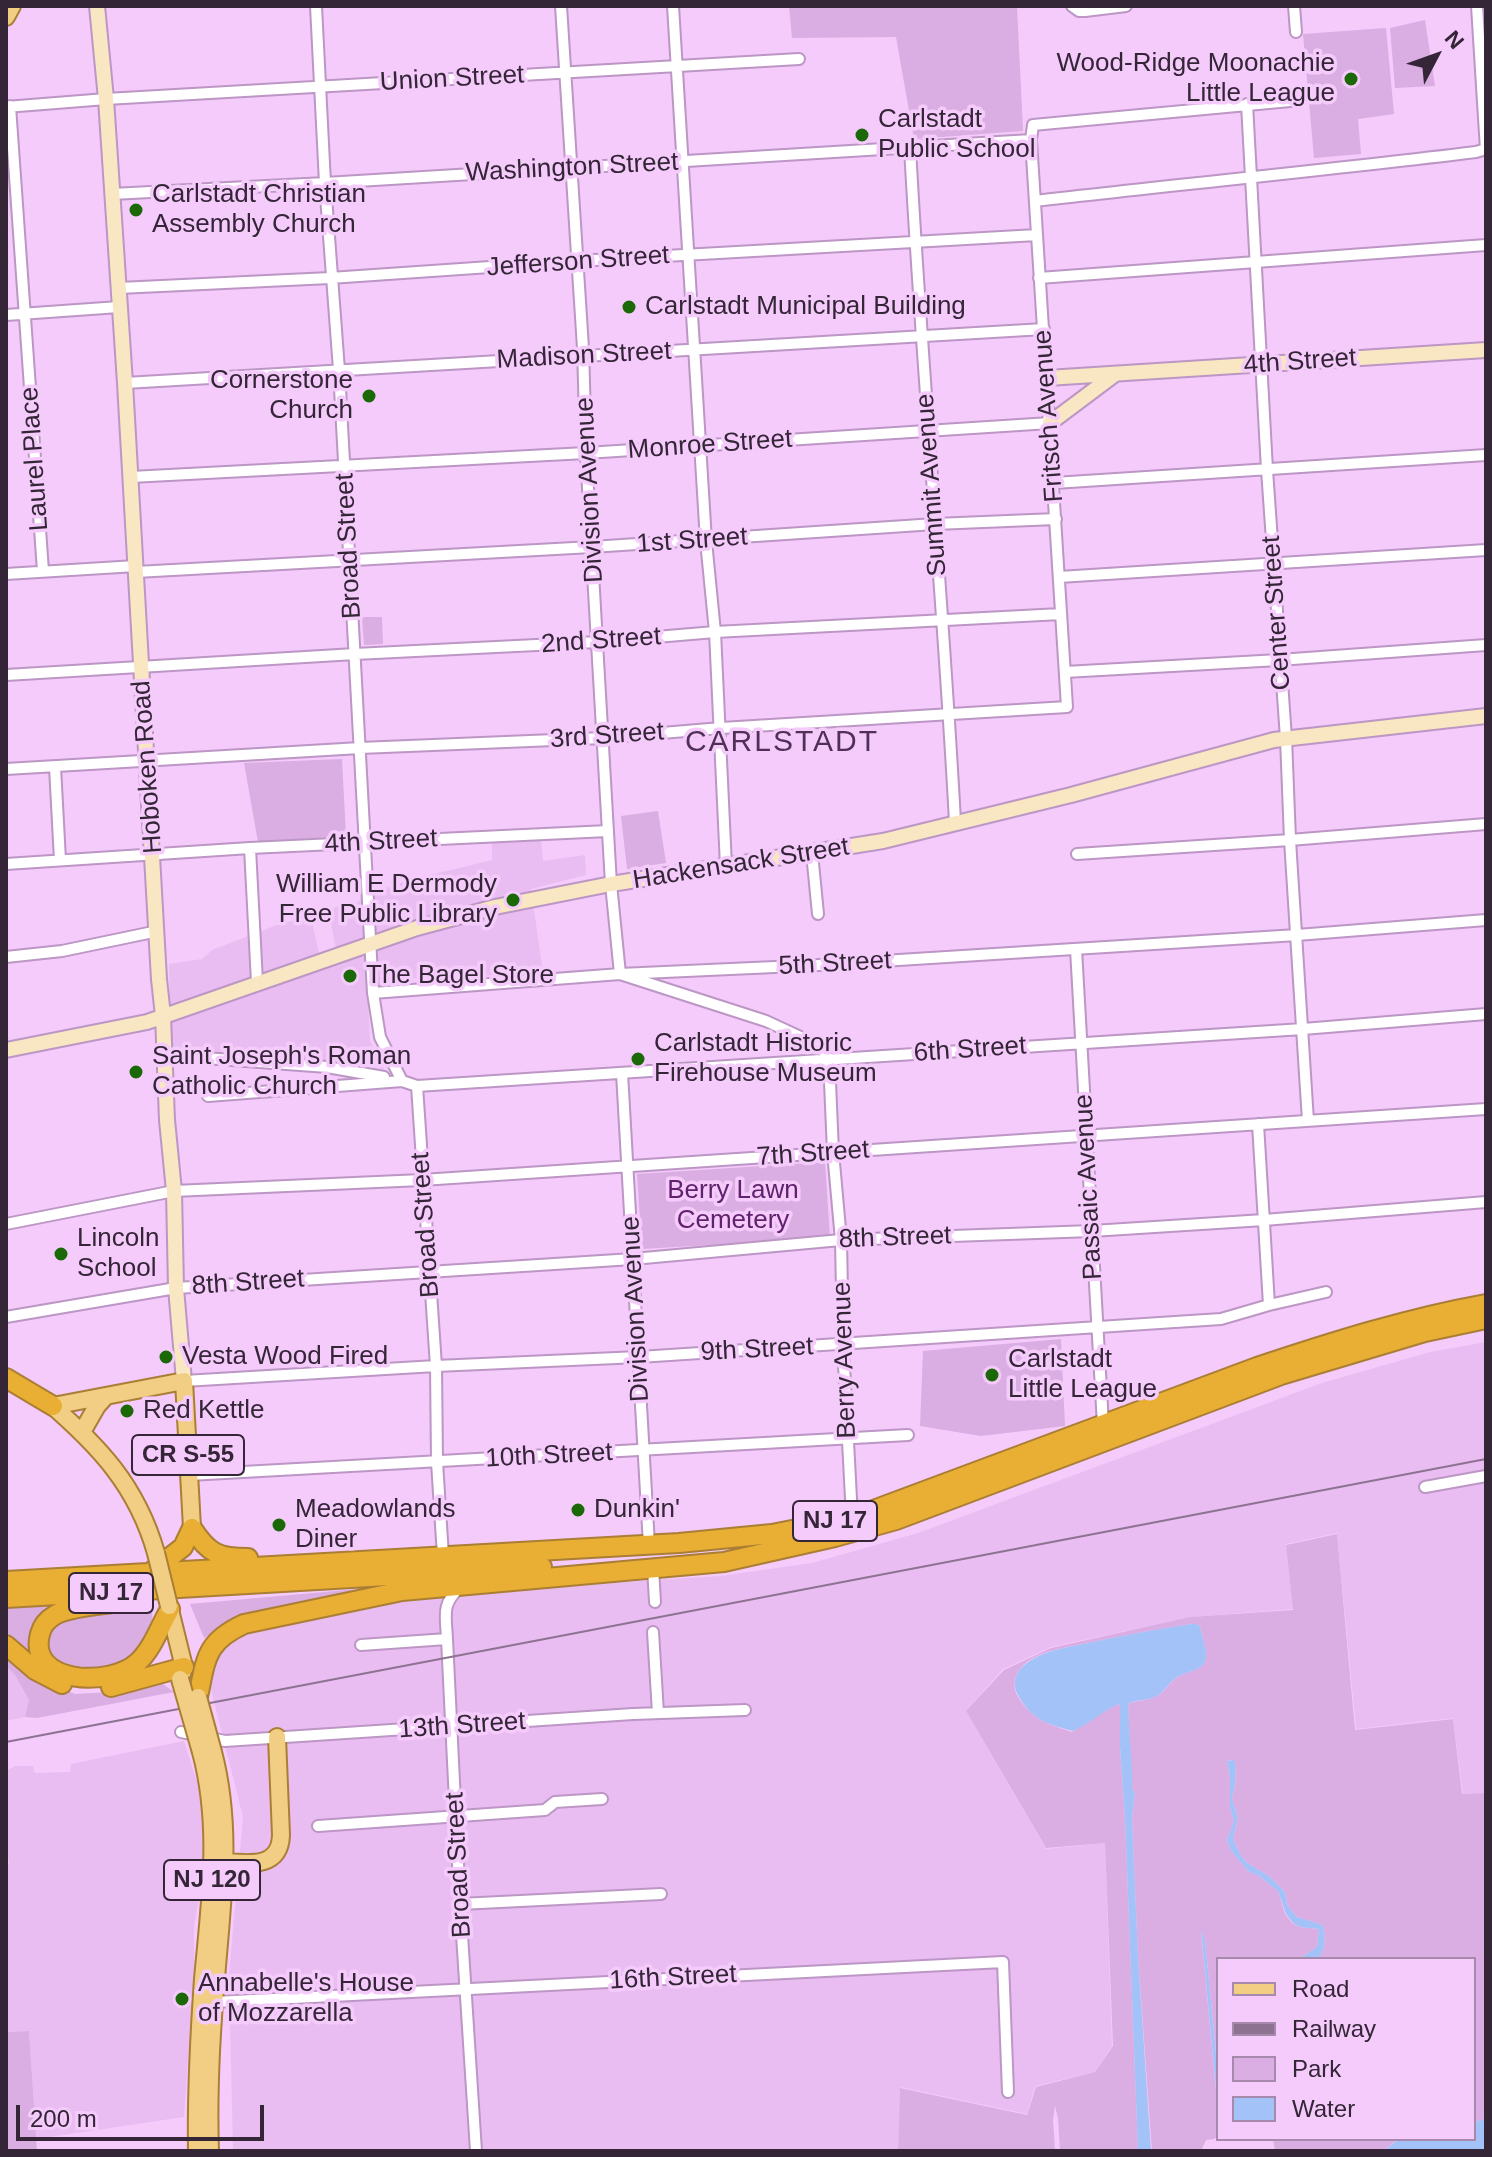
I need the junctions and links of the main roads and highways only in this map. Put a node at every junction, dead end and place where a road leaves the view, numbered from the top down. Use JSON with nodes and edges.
{"nodes":[{"id":1,"x":12,"y":6,"type":"edge"},
{"id":2,"x":6,"y":17,"type":"edge"},
{"id":3,"x":1486,"y":1304,"type":"edge"},
{"id":4,"x":1486,"y":1319,"type":"edge"},
{"id":5,"x":6,"y":1368,"type":"edge"},
{"id":6,"x":6,"y":1378,"type":"edge"},
{"id":7,"x":106,"y":1396,"type":"junction"},
{"id":8,"x":53,"y":1406,"type":"junction"},
{"id":9,"x":82,"y":1432,"type":"junction"},
{"id":10,"x":192,"y":1528,"type":"junction"},
{"id":11,"x":791,"y":1547,"type":"junction"},
{"id":12,"x":342,"y":1563,"type":"junction"},
{"id":13,"x":6,"y":1567,"type":"edge"},
{"id":14,"x":150,"y":1573,"type":"junction"},
{"id":15,"x":38,"y":1580,"type":"junction"},
{"id":16,"x":6,"y":1581,"type":"edge"},
{"id":17,"x":216,"y":1586,"type":"junction"},
{"id":18,"x":6,"y":1598,"type":"edge"},
{"id":19,"x":169,"y":1608,"type":"junction"},
{"id":20,"x":6,"y":1645,"type":"edge"},
{"id":21,"x":190,"y":1672,"type":"junction"},
{"id":22,"x":198,"y":1697,"type":"joint"},
{"id":23,"x":277,"y":1737,"type":"road end"},
{"id":24,"x":207,"y":1752,"type":"junction"},
{"id":25,"x":225,"y":1862,"type":"junction"},
{"id":26,"x":197,"y":2151,"type":"edge"},
{"id":27,"x":210,"y":2151,"type":"edge"}],
"edges":[{"from":1,"to":2,"type":"main road"},
{"from":3,"to":12,"type":"highway","number":"NJ 17"},
{"from":4,"to":11,"type":"highway","number":"NJ 17"},
{"from":5,"to":8,"type":"main road"},
{"from":6,"to":8,"type":"highway"},
{"from":7,"to":8,"type":"main road"},
{"from":7,"to":9,"type":"main road"},
{"from":7,"to":10,"type":"main road","name":"Hoboken Road","number":"CR S-55"},
{"from":8,"to":9,"type":"main road","number":"NJ 120"},
{"from":9,"to":19,"type":"main road","number":"NJ 120","bridge":true},
{"from":10,"to":12,"type":"highway"},
{"from":10,"to":14,"type":"highway"},
{"from":11,"to":17,"type":"highway","number":"NJ 17"},
{"from":11,"to":21,"type":"highway"},
{"from":12,"to":14,"type":"highway","number":"NJ 17"},
{"from":13,"to":15,"type":"highway"},
{"from":14,"to":15,"type":"highway","number":"NJ 17"},
{"from":15,"to":16,"type":"highway","number":"NJ 17"},
{"from":17,"to":18,"type":"highway","number":"NJ 17"},
{"from":17,"to":19,"type":"highway"},
{"from":19,"to":21,"type":"main road","number":"NJ 120"},
{"from":20,"to":21,"type":"highway"},
{"from":21,"to":22,"type":"highway"},
{"from":21,"to":24,"type":"main road","number":"NJ 120","bridge":true},
{"from":22,"to":24,"type":"main road","number":"NJ 120","bridge":true},
{"from":23,"to":25,"type":"main road"},
{"from":24,"to":25,"type":"main road","number":"NJ 120"},
{"from":24,"to":26,"type":"main road","number":"NJ 120"},
{"from":25,"to":27,"type":"main road","number":"NJ 120"}]}
